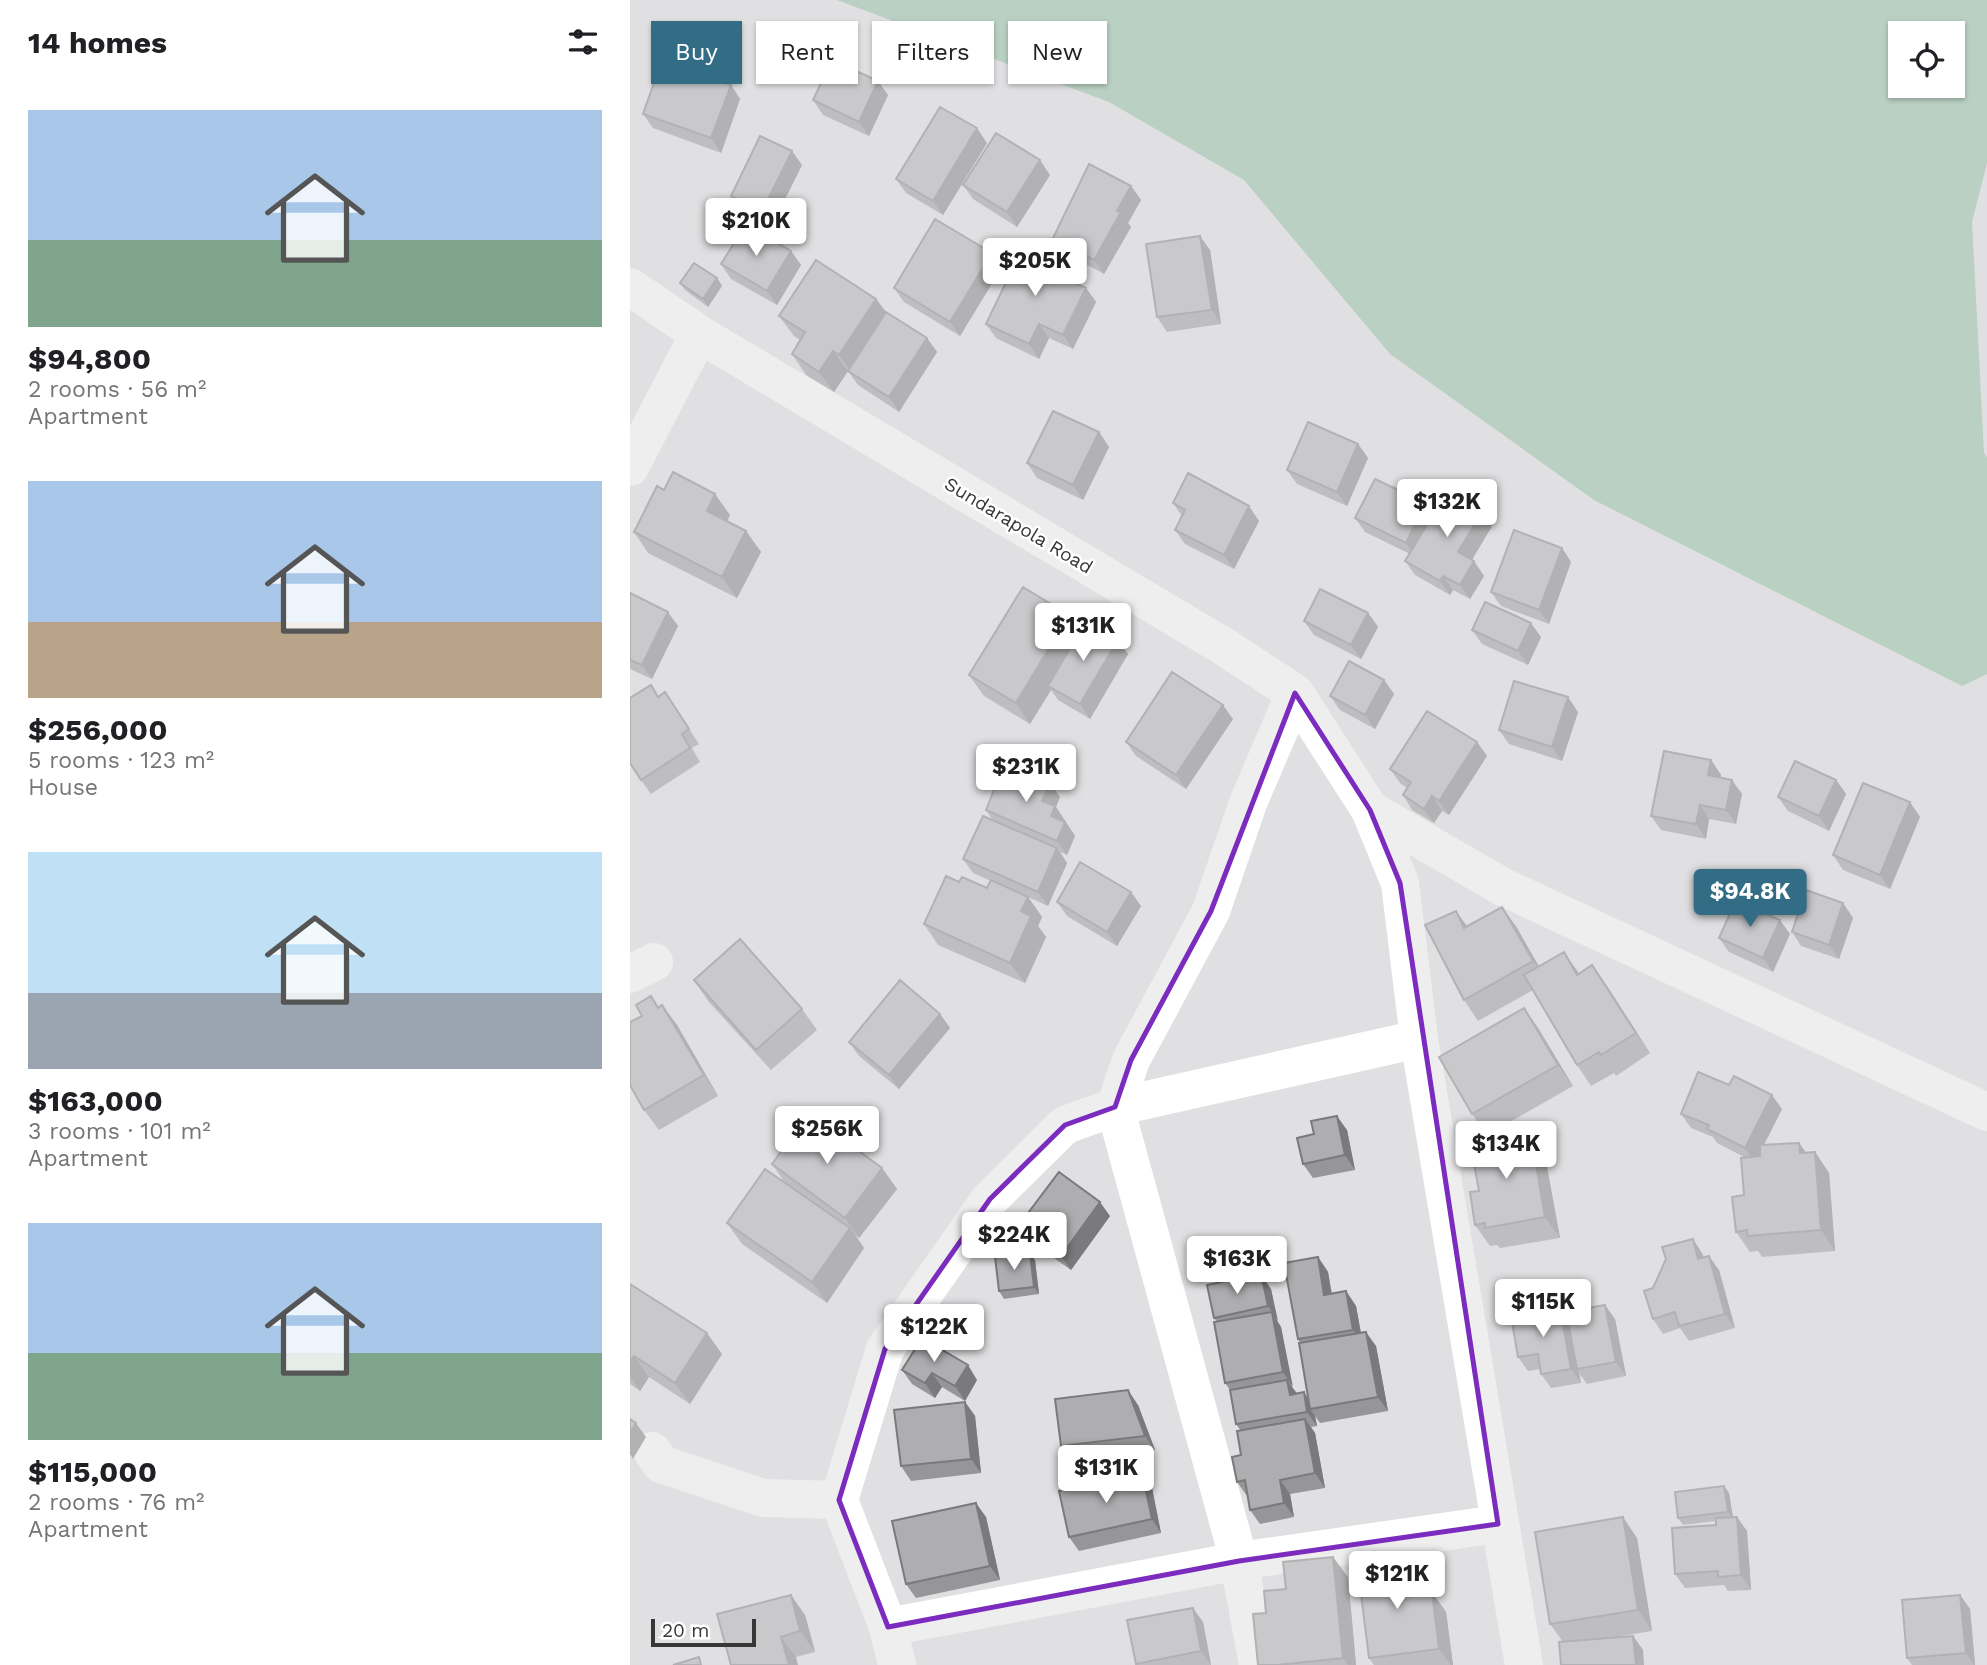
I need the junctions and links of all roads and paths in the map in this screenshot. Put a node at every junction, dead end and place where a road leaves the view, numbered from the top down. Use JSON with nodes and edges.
{"nodes":[{"id":1,"x":630,"y":286,"type":"edge"},
{"id":2,"x":699,"y":334,"type":"junction"},
{"id":3,"x":630,"y":467,"type":"edge"},
{"id":4,"x":1295,"y":693,"type":"junction"},
{"id":5,"x":1370,"y":810,"type":"junction"},
{"id":6,"x":1419,"y":1040,"type":"junction"},
{"id":7,"x":1115,"y":1107,"type":"junction"},
{"id":8,"x":1987,"y":1112,"type":"edge"},
{"id":9,"x":652,"y":1451,"type":"dead end"},
{"id":10,"x":839,"y":1500,"type":"junction"},
{"id":11,"x":1498,"y":1524,"type":"junction"},
{"id":12,"x":1239,"y":1561,"type":"junction"},
{"id":13,"x":888,"y":1627,"type":"junction"},
{"id":14,"x":897,"y":1665,"type":"edge"},
{"id":15,"x":1258,"y":1665,"type":"edge"},
{"id":16,"x":1524,"y":1665,"type":"edge"}],
"edges":[{"from":1,"to":2,"type":"street","name":"Sundarapola Road"},
{"from":2,"to":3,"type":"street"},
{"from":2,"to":4,"type":"street","name":"Sundarapola Road"},
{"from":4,"to":5,"type":"street","name":"Sundarapola Road"},
{"from":4,"to":7,"type":"street"},
{"from":5,"to":6,"type":"street","name":"Sundarapola Road"},
{"from":5,"to":8,"type":"street"},
{"from":6,"to":7,"type":"street"},
{"from":6,"to":11,"type":"street","name":"Sundarapola Road"},
{"from":7,"to":10,"type":"street"},
{"from":7,"to":12,"type":"street"},
{"from":9,"to":10,"type":"street"},
{"from":10,"to":13,"type":"street"},
{"from":11,"to":12,"type":"street"},
{"from":11,"to":16,"type":"street","name":"Sundarapola Road"},
{"from":12,"to":13,"type":"street"},
{"from":12,"to":15,"type":"street"},
{"from":13,"to":14,"type":"street"}]}
